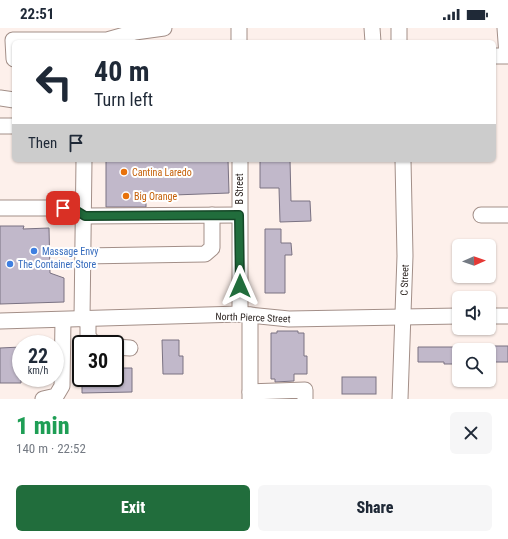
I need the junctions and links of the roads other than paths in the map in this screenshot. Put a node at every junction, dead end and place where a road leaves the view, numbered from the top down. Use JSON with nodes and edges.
{"nodes":[{"id":1,"x":164,"y":28,"type":"edge"},
{"id":2,"x":239,"y":28,"type":"edge"},
{"id":3,"x":372,"y":28,"type":"edge"},
{"id":4,"x":399,"y":28,"type":"edge"},
{"id":5,"x":505,"y":28,"type":"edge"},
{"id":6,"x":13,"y":40,"type":"edge"},
{"id":7,"x":107,"y":40,"type":"edge"},
{"id":8,"x":107,"y":40,"type":"edge"},
{"id":9,"x":239,"y":40,"type":"edge"},
{"id":10,"x":373,"y":40,"type":"edge"},
{"id":11,"x":399,"y":40,"type":"edge"},
{"id":12,"x":496,"y":56,"type":"edge"},
{"id":13,"x":0,"y":98,"type":"edge"},
{"id":14,"x":12,"y":100,"type":"edge"},
{"id":15,"x":0,"y":126,"type":"edge"},
{"id":16,"x":12,"y":126,"type":"edge"},
{"id":17,"x":84,"y":162,"type":"edge"},
{"id":18,"x":240,"y":162,"type":"edge"},
{"id":19,"x":403,"y":162,"type":"edge"},
{"id":20,"x":0,"y":208,"type":"edge"},
{"id":21,"x":212,"y":215,"type":"junction"},
{"id":22,"x":239,"y":215,"type":"junction"},
{"id":23,"x":481,"y":215,"type":"dead end"},
{"id":24,"x":508,"y":215,"type":"edge"},
{"id":25,"x":85,"y":216,"type":"junction"},
{"id":26,"x":83,"y":256,"type":"junction"},
{"id":27,"x":245,"y":315,"type":"junction"},
{"id":28,"x":452,"y":316,"type":"edge"},
{"id":29,"x":496,"y":316,"type":"edge"},
{"id":30,"x":508,"y":316,"type":"edge"},
{"id":31,"x":403,"y":318,"type":"junction"},
{"id":32,"x":85,"y":319,"type":"junction"},
{"id":33,"x":63,"y":320,"type":"junction"},
{"id":34,"x":0,"y":321,"type":"edge"},
{"id":35,"x":88,"y":335,"type":"edge"},
{"id":36,"x":124,"y":348,"type":"edge"},
{"id":37,"x":130,"y":348,"type":"dead end"},
{"id":38,"x":250,"y":395,"type":"edge"},
{"id":39,"x":43,"y":399,"type":"edge"},
{"id":40,"x":305,"y":399,"type":"edge"},
{"id":41,"x":400,"y":399,"type":"edge"}],
"edges":[{"from":1,"to":8,"type":"street"},
{"from":2,"to":9,"type":"street"},
{"from":3,"to":10,"type":"street"},
{"from":4,"to":11,"type":"street"},
{"from":5,"to":12,"type":"street"},
{"from":6,"to":7,"type":"street"},
{"from":13,"to":14,"type":"street"},
{"from":15,"to":16,"type":"street"},
{"from":17,"to":25,"type":"street"},
{"from":18,"to":22,"type":"street","name":"B Street"},
{"from":19,"to":31,"type":"street","name":"C Street"},
{"from":20,"to":25,"type":"street"},
{"from":21,"to":22,"type":"street"},
{"from":21,"to":25,"type":"street"},
{"from":21,"to":26,"type":"street"},
{"from":22,"to":27,"type":"street","name":"B Street"},
{"from":23,"to":24,"type":"street"},
{"from":25,"to":26,"type":"street"},
{"from":26,"to":32,"type":"street"},
{"from":27,"to":31,"type":"street","name":"North Pierce Street"},
{"from":27,"to":32,"type":"street","name":"North Pierce Street"},
{"from":27,"to":38,"type":"street","name":"B Street"},
{"from":28,"to":31,"type":"street","name":"North Pierce Street"},
{"from":29,"to":30,"type":"street"},
{"from":31,"to":41,"type":"street","name":"C Street"},
{"from":32,"to":33,"type":"street","name":"North Pierce Street"},
{"from":32,"to":35,"type":"street"},
{"from":33,"to":34,"type":"street","name":"North Pierce Street"},
{"from":33,"to":39,"type":"street"},
{"from":36,"to":37,"type":"street"},
{"from":38,"to":40,"type":"street"}]}
